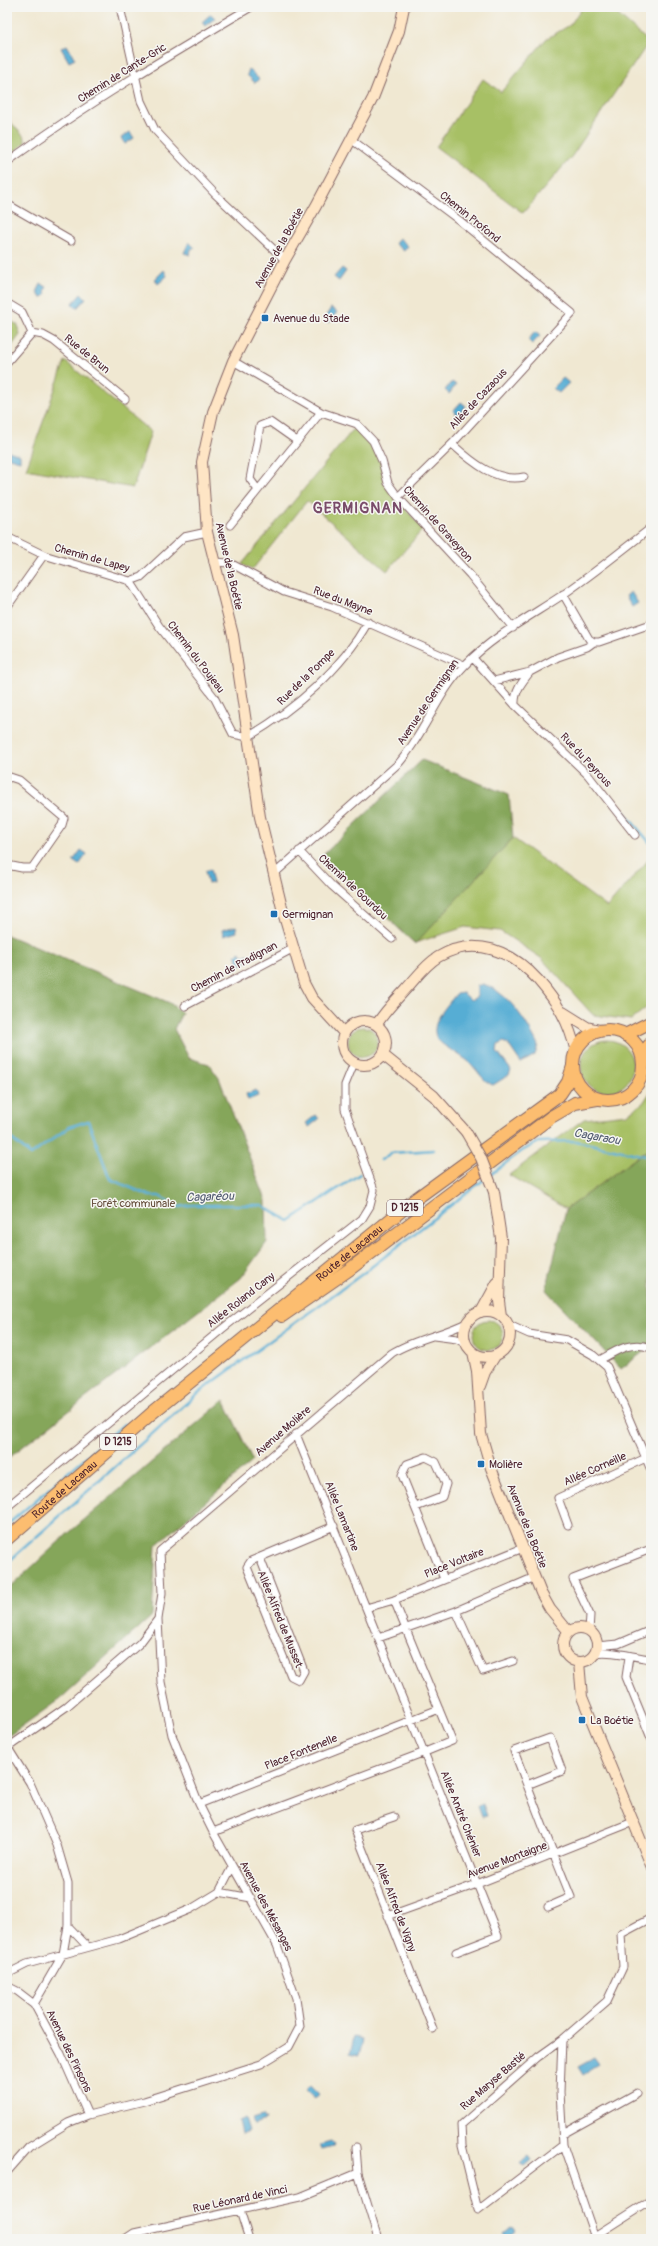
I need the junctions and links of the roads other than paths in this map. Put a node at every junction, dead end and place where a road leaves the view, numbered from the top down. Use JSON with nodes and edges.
{"nodes":[{"id":1,"x":120,"y":7,"type":"edge"},
{"id":2,"x":251,"y":7,"type":"edge"},
{"id":3,"x":404,"y":7,"type":"edge"},
{"id":4,"x":136,"y":76,"type":"junction"},
{"id":5,"x":352,"y":140,"type":"junction"},
{"id":6,"x":7,"y":162,"type":"edge"},
{"id":7,"x":7,"y":204,"type":"edge"},
{"id":8,"x":71,"y":242,"type":"dead end"},
{"id":9,"x":285,"y":260,"type":"junction"},
{"id":10,"x":7,"y":303,"type":"edge"},
{"id":11,"x":572,"y":313,"type":"joint"},
{"id":12,"x":32,"y":333,"type":"junction"},
{"id":13,"x":233,"y":361,"type":"junction"},
{"id":14,"x":7,"y":362,"type":"edge"},
{"id":15,"x":125,"y":399,"type":"dead end"},
{"id":16,"x":321,"y":412,"type":"junction"},
{"id":17,"x":297,"y":441,"type":"junction"},
{"id":18,"x":452,"y":444,"type":"junction"},
{"id":19,"x":524,"y":477,"type":"dead end"},
{"id":20,"x":258,"y":490,"type":"junction"},
{"id":21,"x":398,"y":497,"type":"junction"},
{"id":22,"x":230,"y":525,"type":"dead end"},
{"id":23,"x":651,"y":528,"type":"edge"},
{"id":24,"x":207,"y":532,"type":"junction"},
{"id":25,"x":7,"y":537,"type":"edge"},
{"id":26,"x":44,"y":555,"type":"junction"},
{"id":27,"x":213,"y":562,"type":"junction"},
{"id":28,"x":130,"y":581,"type":"junction"},
{"id":29,"x":563,"y":594,"type":"junction"},
{"id":30,"x":7,"y":607,"type":"edge"},
{"id":31,"x":368,"y":622,"type":"junction"},
{"id":32,"x":651,"y":624,"type":"edge"},
{"id":33,"x":513,"y":628,"type":"junction"},
{"id":34,"x":594,"y":642,"type":"junction"},
{"id":35,"x":473,"y":658,"type":"junction"},
{"id":36,"x":464,"y":665,"type":"junction"},
{"id":37,"x":530,"y":672,"type":"junction"},
{"id":38,"x":494,"y":681,"type":"junction"},
{"id":39,"x":515,"y":705,"type":"junction"},
{"id":40,"x":248,"y":738,"type":"junction"},
{"id":41,"x":7,"y":779,"type":"edge"},
{"id":42,"x":635,"y":835,"type":"dead end"},
{"id":43,"x":299,"y":851,"type":"junction"},
{"id":44,"x":7,"y":865,"type":"edge"},
{"id":45,"x":274,"y":874,"type":"junction"},
{"id":46,"x":392,"y":939,"type":"dead end"},
{"id":47,"x":294,"y":948,"type":"junction"},
{"id":48,"x":185,"y":1006,"type":"dead end"},
{"id":49,"x":563,"y":1012,"type":"junction"},
{"id":50,"x":651,"y":1022,"type":"edge"},
{"id":51,"x":377,"y":1024,"type":"junction"},
{"id":52,"x":604,"y":1031,"type":"junction"},
{"id":53,"x":344,"y":1034,"type":"junction"},
{"id":54,"x":625,"y":1035,"type":"junction"},
{"id":55,"x":651,"y":1042,"type":"edge"},
{"id":56,"x":576,"y":1052,"type":"junction"},
{"id":57,"x":383,"y":1055,"type":"junction"},
{"id":58,"x":642,"y":1062,"type":"junction"},
{"id":59,"x":354,"y":1063,"type":"junction"},
{"id":60,"x":573,"y":1066,"type":"junction"},
{"id":61,"x":597,"y":1099,"type":"junction"},
{"id":62,"x":499,"y":1277,"type":"junction"},
{"id":63,"x":481,"y":1312,"type":"junction"},
{"id":64,"x":501,"y":1316,"type":"junction"},
{"id":65,"x":468,"y":1322,"type":"junction"},
{"id":66,"x":509,"y":1325,"type":"junction"},
{"id":67,"x":426,"y":1337,"type":"junction"},
{"id":68,"x":651,"y":1348,"type":"edge"},
{"id":69,"x":470,"y":1349,"type":"junction"},
{"id":70,"x":233,"y":1350,"type":"junction"},
{"id":71,"x":495,"y":1356,"type":"junction"},
{"id":72,"x":600,"y":1360,"type":"junction"},
{"id":73,"x":478,"y":1398,"type":"junction"},
{"id":74,"x":296,"y":1434,"type":"junction"},
{"id":75,"x":646,"y":1458,"type":"junction"},
{"id":76,"x":651,"y":1470,"type":"edge"},
{"id":77,"x":7,"y":1507,"type":"edge"},
{"id":78,"x":416,"y":1507,"type":"junction"},
{"id":79,"x":568,"y":1525,"type":"dead end"},
{"id":80,"x":334,"y":1526,"type":"junction"},
{"id":81,"x":7,"y":1539,"type":"edge"},
{"id":82,"x":523,"y":1548,"type":"junction"},
{"id":83,"x":651,"y":1549,"type":"edge"},
{"id":84,"x":160,"y":1551,"type":"joint"},
{"id":85,"x":260,"y":1558,"type":"junction"},
{"id":86,"x":535,"y":1578,"type":"junction"},
{"id":87,"x":444,"y":1579,"type":"junction"},
{"id":88,"x":394,"y":1600,"type":"junction"},
{"id":89,"x":366,"y":1608,"type":"junction"},
{"id":90,"x":456,"y":1611,"type":"junction"},
{"id":91,"x":158,"y":1619,"type":"junction"},
{"id":92,"x":407,"y":1628,"type":"junction"},
{"id":93,"x":651,"y":1630,"type":"edge"},
{"id":94,"x":569,"y":1632,"type":"junction"},
{"id":95,"x":589,"y":1632,"type":"junction"},
{"id":96,"x":378,"y":1638,"type":"junction"},
{"id":97,"x":595,"y":1649,"type":"junction"},
{"id":98,"x":629,"y":1657,"type":"junction"},
{"id":99,"x":651,"y":1659,"type":"edge"},
{"id":100,"x":513,"y":1661,"type":"dead end"},
{"id":101,"x":579,"y":1662,"type":"junction"},
{"id":102,"x":439,"y":1709,"type":"junction"},
{"id":103,"x":412,"y":1720,"type":"junction"},
{"id":104,"x":651,"y":1738,"type":"edge"},
{"id":105,"x":7,"y":1748,"type":"edge"},
{"id":106,"x":425,"y":1752,"type":"junction"},
{"id":107,"x":527,"y":1785,"type":"junction"},
{"id":108,"x":199,"y":1804,"type":"junction"},
{"id":109,"x":394,"y":1817,"type":"dead end"},
{"id":110,"x":633,"y":1822,"type":"junction"},
{"id":111,"x":213,"y":1832,"type":"junction"},
{"id":112,"x":553,"y":1854,"type":"junction"},
{"id":113,"x":651,"y":1865,"type":"edge"},
{"id":114,"x":232,"y":1866,"type":"junction"},
{"id":115,"x":477,"y":1884,"type":"junction"},
{"id":116,"x":219,"y":1892,"type":"junction"},
{"id":117,"x":251,"y":1898,"type":"junction"},
{"id":118,"x":548,"y":1907,"type":"dead end"},
{"id":119,"x":388,"y":1916,"type":"junction"},
{"id":120,"x":651,"y":1918,"type":"edge"},
{"id":121,"x":68,"y":1926,"type":"junction"},
{"id":122,"x":88,"y":1947,"type":"junction"},
{"id":123,"x":456,"y":1952,"type":"dead end"},
{"id":124,"x":63,"y":1954,"type":"junction"},
{"id":125,"x":7,"y":1974,"type":"edge"},
{"id":126,"x":7,"y":1986,"type":"edge"},
{"id":127,"x":34,"y":2004,"type":"junction"},
{"id":128,"x":433,"y":2028,"type":"dead end"},
{"id":129,"x":562,"y":2040,"type":"junction"},
{"id":130,"x":638,"y":2093,"type":"dead end"},
{"id":131,"x":88,"y":2115,"type":"junction"},
{"id":132,"x":562,"y":2134,"type":"junction"},
{"id":133,"x":563,"y":2145,"type":"junction"},
{"id":134,"x":356,"y":2147,"type":"dead end"},
{"id":135,"x":7,"y":2172,"type":"edge"},
{"id":136,"x":358,"y":2173,"type":"junction"},
{"id":137,"x":651,"y":2200,"type":"edge"},
{"id":138,"x":240,"y":2211,"type":"junction"},
{"id":139,"x":592,"y":2237,"type":"edge"},
{"id":140,"x":125,"y":2239,"type":"edge"},
{"id":141,"x":249,"y":2239,"type":"edge"},
{"id":142,"x":378,"y":2239,"type":"edge"}],
"edges":[{"from":1,"to":4,"type":"street"},
{"from":2,"to":4,"type":"street","name":"Chemin de Cante-Gric"},
{"from":3,"to":5,"type":"main road","name":"Avenue de la Boétie"},
{"from":4,"to":6,"type":"street","name":"Chemin de Cante-Gric"},
{"from":4,"to":9,"type":"street"},
{"from":5,"to":9,"type":"main road","name":"Avenue de la Boétie"},
{"from":5,"to":11,"type":"street","name":"Chemin Profond"},
{"from":7,"to":8,"type":"street"},
{"from":9,"to":13,"type":"main road","name":"Avenue de la Boétie"},
{"from":10,"to":12,"type":"street"},
{"from":11,"to":18,"type":"street","name":"Allée de Cazaous"},
{"from":12,"to":14,"type":"street"},
{"from":12,"to":15,"type":"street","name":"Rue de Brun"},
{"from":13,"to":16,"type":"street","name":"Chemin de Graveyron"},
{"from":13,"to":24,"type":"main road","name":"Avenue de la Boétie"},
{"from":16,"to":17,"type":"street"},
{"from":16,"to":21,"type":"street","name":"Chemin de Graveyron"},
{"from":17,"to":20,"type":"street"},
{"from":17,"to":20,"type":"street"},
{"from":18,"to":19,"type":"street"},
{"from":18,"to":21,"type":"street","name":"Allée de Cazaous"},
{"from":20,"to":22,"type":"street"},
{"from":21,"to":33,"type":"street","name":"Chemin de Graveyron"},
{"from":23,"to":29,"type":"street","name":"Avenue de Germignan"},
{"from":24,"to":27,"type":"main road","name":"Avenue de la Boétie"},
{"from":24,"to":28,"type":"street","name":"Chemin de Lapey"},
{"from":25,"to":26,"type":"street","name":"Chemin de Lapey"},
{"from":26,"to":28,"type":"street","name":"Chemin de Lapey"},
{"from":26,"to":30,"type":"street"},
{"from":27,"to":31,"type":"street","name":"Rue du Mayne"},
{"from":27,"to":40,"type":"main road","name":"Avenue de la Boétie"},
{"from":28,"to":40,"type":"street","name":"Chemin du Poujeau"},
{"from":29,"to":33,"type":"street","name":"Avenue de Germignan"},
{"from":29,"to":34,"type":"street"},
{"from":31,"to":36,"type":"street","name":"Rue du Mayne"},
{"from":31,"to":40,"type":"street","name":"Rue de la Pompe"},
{"from":32,"to":34,"type":"street"},
{"from":33,"to":35,"type":"street","name":"Avenue de Germignan"},
{"from":34,"to":37,"type":"street"},
{"from":35,"to":36,"type":"street","name":"Avenue de Germignan"},
{"from":35,"to":38,"type":"street","name":"Rue du Peyrous"},
{"from":36,"to":43,"type":"street","name":"Avenue de Germignan"},
{"from":37,"to":38,"type":"street"},
{"from":37,"to":39,"type":"street"},
{"from":38,"to":39,"type":"street","name":"Rue du Peyrous"},
{"from":39,"to":42,"type":"street","name":"Rue du Peyrous"},
{"from":40,"to":45,"type":"main road","name":"Avenue de la Boétie"},
{"from":41,"to":44,"type":"street"},
{"from":43,"to":45,"type":"street","name":"Avenue de Germignan"},
{"from":43,"to":46,"type":"street","name":"Chemin de Gourdou"},
{"from":45,"to":47,"type":"main road","name":"Avenue de la Boétie"},
{"from":47,"to":48,"type":"street","name":"Chemin de Pradignan"},
{"from":47,"to":53,"type":"main road","name":"Avenue de la Boétie"},
{"from":49,"to":51,"type":"main road"},
{"from":49,"to":52,"type":"main road"},
{"from":49,"to":56,"type":"main road"},
{"from":50,"to":54,"type":"main road"},
{"from":51,"to":53,"type":"main road"},
{"from":51,"to":57,"type":"main road"},
{"from":52,"to":54,"type":"main road"},
{"from":52,"to":56,"type":"main road"},
{"from":53,"to":59,"type":"main road"},
{"from":54,"to":58,"type":"main road"},
{"from":55,"to":58,"type":"main road"},
{"from":56,"to":60,"type":"main road"},
{"from":57,"to":59,"type":"main road"},
{"from":57,"to":62,"type":"main road","bridge":true},
{"from":58,"to":61,"type":"main road"},
{"from":59,"to":77,"type":"street","name":"Allée Roland Cany"},
{"from":60,"to":61,"type":"main road"},
{"from":60,"to":70,"type":"main road","name":"Route de Lacanau","number":"D 1215"},
{"from":61,"to":70,"type":"main road","name":"Route de Lacanau","number":"D 1215"},
{"from":62,"to":63,"type":"main road"},
{"from":62,"to":64,"type":"main road"},
{"from":63,"to":64,"type":"main road"},
{"from":63,"to":65,"type":"main road"},
{"from":64,"to":66,"type":"main road"},
{"from":65,"to":67,"type":"street","name":"Avenue Molière"},
{"from":65,"to":69,"type":"main road"},
{"from":66,"to":71,"type":"main road"},
{"from":66,"to":72,"type":"street"},
{"from":67,"to":69,"type":"street","name":"Avenue Molière"},
{"from":67,"to":74,"type":"street","name":"Avenue Molière"},
{"from":68,"to":72,"type":"street"},
{"from":69,"to":71,"type":"main road"},
{"from":69,"to":73,"type":"main road","name":"Avenue de la Boétie"},
{"from":70,"to":81,"type":"main road","name":"Route de Lacanau","number":"D 1215"},
{"from":71,"to":73,"type":"main road","name":"Avenue de la Boétie"},
{"from":72,"to":75,"type":"street"},
{"from":73,"to":82,"type":"main road","name":"Avenue de la Boétie"},
{"from":74,"to":80,"type":"street","name":"Allée Lamartine"},
{"from":74,"to":84,"type":"street","name":"Avenue Molière"},
{"from":75,"to":76,"type":"street"},
{"from":75,"to":79,"type":"street","name":"Allée Corneille"},
{"from":78,"to":78,"type":"street"},
{"from":78,"to":87,"type":"street"},
{"from":80,"to":85,"type":"street","name":"Allée Alfred de Musset"},
{"from":80,"to":89,"type":"street","name":"Allée Lamartine"},
{"from":82,"to":86,"type":"main road","name":"Avenue de la Boétie"},
{"from":82,"to":87,"type":"street","name":"Place Voltaire"},
{"from":83,"to":95,"type":"street"},
{"from":84,"to":91,"type":"street","name":"Avenue des Mésanges"},
{"from":85,"to":85,"type":"street","name":"Allée Alfred de Musset"},
{"from":86,"to":90,"type":"street"},
{"from":86,"to":94,"type":"main road","name":"Avenue de la Boétie"},
{"from":87,"to":88,"type":"street","name":"Place Voltaire"},
{"from":88,"to":89,"type":"street","name":"Place Voltaire"},
{"from":88,"to":92,"type":"street"},
{"from":89,"to":96,"type":"street","name":"Allée Lamartine"},
{"from":90,"to":92,"type":"street"},
{"from":90,"to":100,"type":"street"},
{"from":91,"to":105,"type":"street"},
{"from":91,"to":108,"type":"street","name":"Avenue des Mésanges"},
{"from":92,"to":96,"type":"street"},
{"from":92,"to":102,"type":"street"},
{"from":93,"to":97,"type":"street"},
{"from":94,"to":95,"type":"main road"},
{"from":94,"to":101,"type":"main road"},
{"from":95,"to":97,"type":"main road"},
{"from":96,"to":103,"type":"street","name":"Allée Lamartine"},
{"from":97,"to":98,"type":"street"},
{"from":97,"to":101,"type":"main road"},
{"from":98,"to":99,"type":"street"},
{"from":98,"to":104,"type":"street"},
{"from":101,"to":110,"type":"main road"},
{"from":102,"to":103,"type":"street","name":"Place Fontenelle"},
{"from":102,"to":106,"type":"street"},
{"from":103,"to":106,"type":"street","name":"Allée André Chénier"},
{"from":103,"to":108,"type":"street","name":"Place Fontenelle"},
{"from":105,"to":121,"type":"street"},
{"from":106,"to":111,"type":"street"},
{"from":106,"to":115,"type":"street","name":"Allée André Chénier"},
{"from":107,"to":107,"type":"street"},
{"from":107,"to":112,"type":"street"},
{"from":108,"to":111,"type":"street","name":"Avenue des Mésanges"},
{"from":109,"to":119,"type":"street","name":"Allée Alfred de Vigny"},
{"from":110,"to":112,"type":"street","name":"Avenue Montaigne"},
{"from":110,"to":113,"type":"main road"},
{"from":111,"to":114,"type":"street","name":"Avenue des Mésanges"},
{"from":112,"to":115,"type":"street","name":"Avenue Montaigne"},
{"from":112,"to":118,"type":"street"},
{"from":114,"to":116,"type":"street"},
{"from":114,"to":117,"type":"street","name":"Avenue des Mésanges"},
{"from":115,"to":119,"type":"street","name":"Avenue Montaigne"},
{"from":115,"to":123,"type":"street","name":"Allée André Chénier"},
{"from":116,"to":117,"type":"street"},
{"from":116,"to":122,"type":"street"},
{"from":117,"to":131,"type":"street","name":"Avenue des Mésanges"},
{"from":119,"to":128,"type":"street","name":"Allée Alfred de Vigny"},
{"from":120,"to":129,"type":"street"},
{"from":121,"to":122,"type":"street"},
{"from":121,"to":124,"type":"street"},
{"from":122,"to":124,"type":"street"},
{"from":124,"to":125,"type":"street"},
{"from":124,"to":127,"type":"street"},
{"from":126,"to":127,"type":"street","name":"Avenue des Pinsons"},
{"from":127,"to":131,"type":"street","name":"Avenue des Pinsons"},
{"from":129,"to":132,"type":"street"},
{"from":129,"to":133,"type":"street","name":"Rue Maryse Bastié"},
{"from":130,"to":132,"type":"street"},
{"from":131,"to":135,"type":"street","name":"Avenue des Mésanges"},
{"from":132,"to":133,"type":"street"},
{"from":133,"to":139,"type":"street"},
{"from":134,"to":136,"type":"street"},
{"from":136,"to":138,"type":"street","name":"Rue Léonard de Vinci"},
{"from":136,"to":142,"type":"street"},
{"from":137,"to":139,"type":"street"},
{"from":138,"to":140,"type":"street","name":"Rue Léonard de Vinci"},
{"from":138,"to":141,"type":"street"}]}
